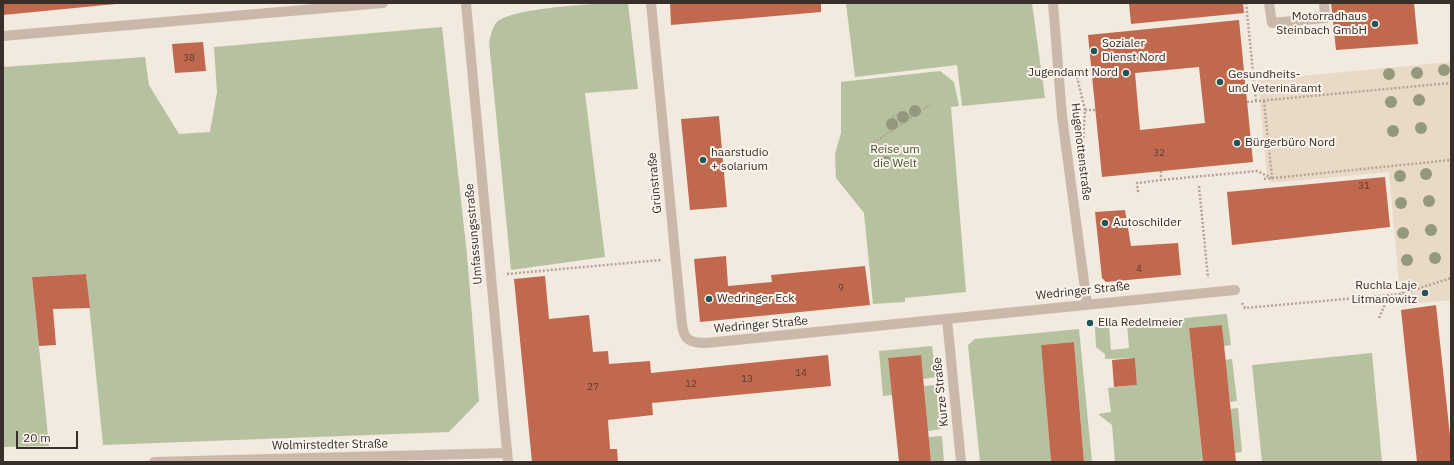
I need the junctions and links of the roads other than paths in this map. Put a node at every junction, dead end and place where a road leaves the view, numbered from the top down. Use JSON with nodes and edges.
{"nodes":[{"id":1,"x":383,"y":3,"type":"edge"},
{"id":2,"x":466,"y":3,"type":"edge"},
{"id":3,"x":651,"y":3,"type":"edge"},
{"id":4,"x":1053,"y":3,"type":"edge"},
{"id":5,"x":1269,"y":3,"type":"edge"},
{"id":6,"x":1324,"y":3,"type":"edge"},
{"id":7,"x":3,"y":36,"type":"edge"},
{"id":8,"x":1235,"y":290,"type":"road end"},
{"id":9,"x":1087,"y":304,"type":"junction"},
{"id":10,"x":947,"y":319,"type":"junction"},
{"id":11,"x":706,"y":343,"type":"joint"},
{"id":12,"x":508,"y":458,"type":"edge"},
{"id":13,"x":154,"y":462,"type":"edge"},
{"id":14,"x":962,"y":462,"type":"edge"}],
"edges":[{"from":1,"to":7,"type":"street"},
{"from":2,"to":12,"type":"street","name":"Umfassungsstraße"},
{"from":3,"to":11,"type":"street","name":"Grünstraße"},
{"from":4,"to":9,"type":"street","name":"Hugenottenstraße"},
{"from":5,"to":6,"type":"street"},
{"from":8,"to":9,"type":"street","name":"Wedringer Straße"},
{"from":9,"to":10,"type":"street","name":"Wedringer Straße"},
{"from":10,"to":11,"type":"street","name":"Wedringer Straße"},
{"from":10,"to":14,"type":"street","name":"Kurze Straße"},
{"from":12,"to":13,"type":"street","name":"Wolmirstedter Straße"}]}
